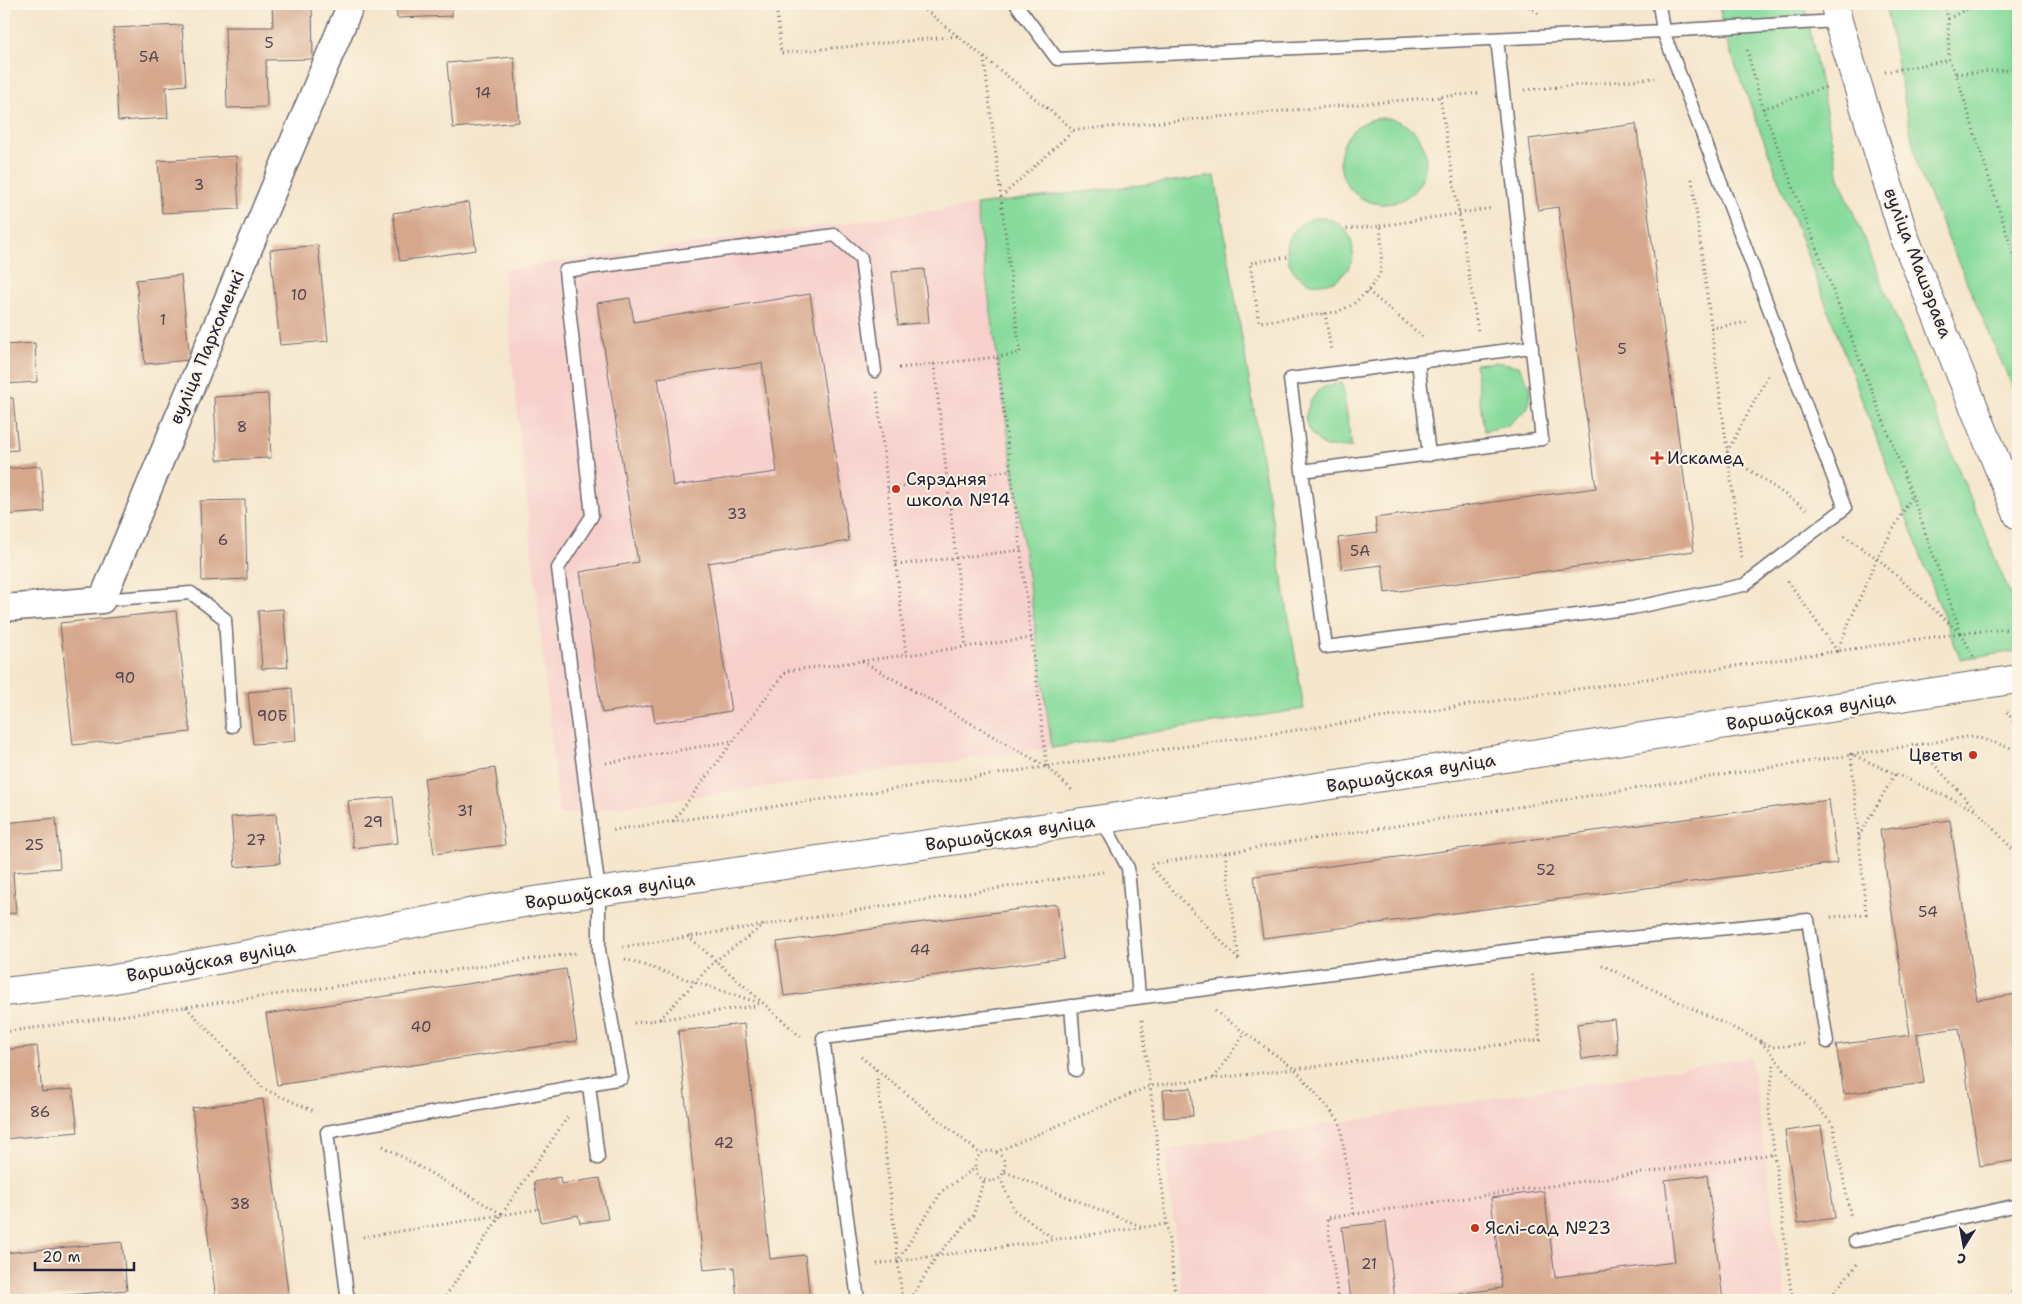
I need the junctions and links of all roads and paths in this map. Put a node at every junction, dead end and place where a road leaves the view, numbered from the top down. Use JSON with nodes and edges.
{"nodes":[{"id":1,"x":351,"y":4,"type":"edge"},
{"id":2,"x":776,"y":4,"type":"edge"},
{"id":3,"x":918,"y":4,"type":"edge"},
{"id":4,"x":1016,"y":4,"type":"edge"},
{"id":5,"x":1659,"y":4,"type":"edge"},
{"id":6,"x":1944,"y":4,"type":"edge"},
{"id":7,"x":1976,"y":4,"type":"edge"},
{"id":8,"x":1836,"y":12,"type":"edge"},
{"id":9,"x":1948,"y":19,"type":"junction"},
{"id":10,"x":1741,"y":26,"type":"junction"},
{"id":11,"x":1663,"y":31,"type":"junction"},
{"id":12,"x":958,"y":36,"type":"junction"},
{"id":13,"x":1497,"y":39,"type":"junction"},
{"id":14,"x":984,"y":58,"type":"junction"},
{"id":15,"x":2018,"y":69,"type":"edge"},
{"id":16,"x":1956,"y":74,"type":"junction"},
{"id":17,"x":1680,"y":76,"type":"junction"},
{"id":18,"x":1503,"y":92,"type":"junction"},
{"id":19,"x":1440,"y":97,"type":"junction"},
{"id":20,"x":1074,"y":130,"type":"junction"},
{"id":21,"x":1692,"y":173,"type":"dead end"},
{"id":22,"x":1001,"y":197,"type":"junction"},
{"id":23,"x":1516,"y":204,"type":"junction"},
{"id":24,"x":1458,"y":213,"type":"junction"},
{"id":25,"x":1380,"y":226,"type":"junction"},
{"id":26,"x":1346,"y":229,"type":"dead end"},
{"id":27,"x":1286,"y":256,"type":"dead end"},
{"id":28,"x":2018,"y":269,"type":"edge"},
{"id":29,"x":1368,"y":291,"type":"junction"},
{"id":30,"x":1325,"y":313,"type":"junction"},
{"id":31,"x":1772,"y":318,"type":"junction"},
{"id":32,"x":1711,"y":328,"type":"junction"},
{"id":33,"x":1532,"y":346,"type":"junction"},
{"id":34,"x":1783,"y":348,"type":"junction"},
{"id":35,"x":1482,"y":354,"type":"junction"},
{"id":36,"x":997,"y":357,"type":"junction"},
{"id":37,"x":1448,"y":358,"type":"junction"},
{"id":38,"x":1418,"y":362,"type":"junction"},
{"id":39,"x":934,"y":364,"type":"junction"},
{"id":40,"x":874,"y":371,"type":"junction"},
{"id":41,"x":1334,"y":373,"type":"junction"},
{"id":42,"x":1429,"y":454,"type":"junction"},
{"id":43,"x":1726,"y":454,"type":"junction"},
{"id":44,"x":1012,"y":470,"type":"junction"},
{"id":45,"x":1302,"y":471,"type":"junction"},
{"id":46,"x":948,"y":480,"type":"junction"},
{"id":47,"x":888,"y":489,"type":"junction"},
{"id":48,"x":1912,"y":495,"type":"junction"},
{"id":49,"x":2018,"y":515,"type":"edge"},
{"id":50,"x":1826,"y":523,"type":"junction"},
{"id":51,"x":1021,"y":550,"type":"junction"},
{"id":52,"x":956,"y":558,"type":"junction"},
{"id":53,"x":1877,"y":558,"type":"junction"},
{"id":54,"x":1775,"y":562,"type":"junction"},
{"id":55,"x":896,"y":565,"type":"junction"},
{"id":56,"x":1744,"y":585,"type":"junction"},
{"id":57,"x":102,"y":600,"type":"junction"},
{"id":58,"x":4,"y":608,"type":"edge"},
{"id":59,"x":1961,"y":633,"type":"junction"},
{"id":60,"x":1032,"y":638,"type":"junction"},
{"id":61,"x":966,"y":648,"type":"junction"},
{"id":62,"x":1837,"y":651,"type":"junction"},
{"id":63,"x":906,"y":655,"type":"junction"},
{"id":64,"x":862,"y":661,"type":"junction"},
{"id":65,"x":2018,"y":679,"type":"edge"},
{"id":66,"x":232,"y":726,"type":"dead end"},
{"id":67,"x":733,"y":741,"type":"junction"},
{"id":68,"x":1916,"y":745,"type":"junction"},
{"id":69,"x":2018,"y":750,"type":"edge"},
{"id":70,"x":1851,"y":754,"type":"junction"},
{"id":71,"x":583,"y":767,"type":"junction"},
{"id":72,"x":1047,"y":767,"type":"junction"},
{"id":73,"x":1895,"y":774,"type":"junction"},
{"id":74,"x":1976,"y":810,"type":"junction"},
{"id":75,"x":1102,"y":820,"type":"junction"},
{"id":76,"x":673,"y":822,"type":"junction"},
{"id":77,"x":592,"y":834,"type":"junction"},
{"id":78,"x":1859,"y":837,"type":"junction"},
{"id":79,"x":1224,"y":853,"type":"junction"},
{"id":80,"x":2018,"y":856,"type":"edge"},
{"id":81,"x":1128,"y":868,"type":"junction"},
{"id":82,"x":599,"y":892,"type":"junction"},
{"id":83,"x":1808,"y":920,"type":"junction"},
{"id":84,"x":765,"y":925,"type":"junction"},
{"id":85,"x":688,"y":936,"type":"junction"},
{"id":86,"x":1560,"y":944,"type":"junction"},
{"id":87,"x":1530,"y":948,"type":"junction"},
{"id":88,"x":599,"y":950,"type":"junction"},
{"id":89,"x":715,"y":960,"type":"junction"},
{"id":90,"x":1239,"y":960,"type":"junction"},
{"id":91,"x":694,"y":983,"type":"junction"},
{"id":92,"x":1242,"y":984,"type":"junction"},
{"id":93,"x":1187,"y":991,"type":"junction"},
{"id":94,"x":4,"y":992,"type":"edge"},
{"id":95,"x":1139,"y":997,"type":"junction"},
{"id":96,"x":765,"y":1005,"type":"junction"},
{"id":97,"x":1071,"y":1006,"type":"junction"},
{"id":98,"x":660,"y":1020,"type":"junction"},
{"id":99,"x":613,"y":1026,"type":"junction"},
{"id":100,"x":4,"y":1032,"type":"edge"},
{"id":101,"x":1246,"y":1033,"type":"junction"},
{"id":102,"x":835,"y":1036,"type":"junction"},
{"id":103,"x":1759,"y":1040,"type":"junction"},
{"id":104,"x":1827,"y":1042,"type":"joint"},
{"id":105,"x":826,"y":1059,"type":"junction"},
{"id":106,"x":1774,"y":1065,"type":"dead end"},
{"id":107,"x":876,"y":1069,"type":"junction"},
{"id":108,"x":1295,"y":1069,"type":"junction"},
{"id":109,"x":1076,"y":1070,"type":"dead end"},
{"id":110,"x":1214,"y":1079,"type":"junction"},
{"id":111,"x":589,"y":1085,"type":"junction"},
{"id":112,"x":1150,"y":1086,"type":"junction"},
{"id":113,"x":996,"y":1152,"type":"junction"},
{"id":114,"x":981,"y":1154,"type":"junction"},
{"id":115,"x":1773,"y":1154,"type":"junction"},
{"id":116,"x":598,"y":1158,"type":"dead end"},
{"id":117,"x":975,"y":1168,"type":"junction"},
{"id":118,"x":1005,"y":1172,"type":"junction"},
{"id":119,"x":1000,"y":1178,"type":"junction"},
{"id":120,"x":984,"y":1180,"type":"junction"},
{"id":121,"x":2018,"y":1205,"type":"edge"},
{"id":122,"x":539,"y":1208,"type":"dead end"},
{"id":123,"x":502,"y":1214,"type":"junction"},
{"id":124,"x":1354,"y":1214,"type":"junction"},
{"id":125,"x":1166,"y":1224,"type":"junction"},
{"id":126,"x":1143,"y":1228,"type":"junction"},
{"id":127,"x":1880,"y":1236,"type":"junction"},
{"id":128,"x":1055,"y":1240,"type":"junction"},
{"id":129,"x":340,"y":1241,"type":"junction"},
{"id":130,"x":1855,"y":1241,"type":"joint"},
{"id":131,"x":937,"y":1256,"type":"junction"},
{"id":132,"x":897,"y":1262,"type":"junction"},
{"id":133,"x":854,"y":1268,"type":"junction"},
{"id":134,"x":2018,"y":1286,"type":"edge"},
{"id":135,"x":351,"y":1300,"type":"edge"},
{"id":136,"x":443,"y":1300,"type":"edge"},
{"id":137,"x":858,"y":1300,"type":"edge"},
{"id":138,"x":1176,"y":1300,"type":"edge"},
{"id":139,"x":1338,"y":1300,"type":"edge"},
{"id":140,"x":1792,"y":1300,"type":"edge"},
{"id":141,"x":1828,"y":1300,"type":"edge"},
{"id":142,"x":2004,"y":1300,"type":"edge"}],
"edges":[{"from":1,"to":57,"type":"street","name":"вуліца Пархоменкі"},
{"from":2,"to":12,"type":"path"},
{"from":3,"to":12,"type":"path"},
{"from":4,"to":13,"type":"lane"},
{"from":5,"to":11,"type":"lane"},
{"from":6,"to":9,"type":"path"},
{"from":7,"to":9,"type":"path"},
{"from":8,"to":10,"type":"lane"},
{"from":8,"to":49,"type":"street","name":"вуліца Машэрава"},
{"from":9,"to":16,"type":"path"},
{"from":10,"to":11,"type":"lane"},
{"from":10,"to":48,"type":"path"},
{"from":11,"to":13,"type":"lane"},
{"from":11,"to":17,"type":"lane"},
{"from":12,"to":14,"type":"path"},
{"from":13,"to":18,"type":"lane"},
{"from":14,"to":20,"type":"path"},
{"from":14,"to":22,"type":"path"},
{"from":15,"to":16,"type":"path"},
{"from":16,"to":28,"type":"path"},
{"from":17,"to":18,"type":"path"},
{"from":17,"to":31,"type":"lane"},
{"from":18,"to":19,"type":"path"},
{"from":18,"to":23,"type":"lane"},
{"from":19,"to":20,"type":"path"},
{"from":19,"to":24,"type":"path"},
{"from":20,"to":22,"type":"path"},
{"from":21,"to":32,"type":"path"},
{"from":22,"to":36,"type":"path"},
{"from":23,"to":24,"type":"path"},
{"from":23,"to":33,"type":"lane"},
{"from":24,"to":25,"type":"path"},
{"from":24,"to":35,"type":"path"},
{"from":25,"to":26,"type":"path"},
{"from":25,"to":29,"type":"path"},
{"from":27,"to":30,"type":"path"},
{"from":29,"to":30,"type":"path"},
{"from":29,"to":37,"type":"path"},
{"from":30,"to":41,"type":"path"},
{"from":31,"to":32,"type":"path"},
{"from":31,"to":34,"type":"lane"},
{"from":32,"to":43,"type":"path"},
{"from":33,"to":35,"type":"lane"},
{"from":33,"to":42,"type":"lane"},
{"from":34,"to":43,"type":"path"},
{"from":34,"to":50,"type":"lane"},
{"from":35,"to":37,"type":"lane"},
{"from":36,"to":39,"type":"path"},
{"from":36,"to":44,"type":"path"},
{"from":37,"to":38,"type":"lane"},
{"from":38,"to":41,"type":"lane"},
{"from":38,"to":42,"type":"lane"},
{"from":39,"to":40,"type":"path"},
{"from":39,"to":46,"type":"path"},
{"from":40,"to":47,"type":"path"},
{"from":40,"to":71,"type":"lane"},
{"from":41,"to":45,"type":"lane"},
{"from":42,"to":45,"type":"lane"},
{"from":43,"to":50,"type":"path"},
{"from":43,"to":56,"type":"path"},
{"from":44,"to":46,"type":"path"},
{"from":44,"to":51,"type":"path"},
{"from":45,"to":56,"type":"lane"},
{"from":46,"to":47,"type":"path"},
{"from":46,"to":52,"type":"path"},
{"from":47,"to":55,"type":"path"},
{"from":48,"to":53,"type":"path"},
{"from":48,"to":59,"type":"path"},
{"from":50,"to":53,"type":"path"},
{"from":50,"to":54,"type":"lane"},
{"from":51,"to":52,"type":"path"},
{"from":51,"to":60,"type":"path"},
{"from":52,"to":55,"type":"path"},
{"from":52,"to":61,"type":"path"},
{"from":53,"to":59,"type":"path"},
{"from":53,"to":62,"type":"path"},
{"from":54,"to":56,"type":"lane"},
{"from":54,"to":62,"type":"path"},
{"from":55,"to":63,"type":"path"},
{"from":57,"to":58,"type":"street"},
{"from":57,"to":66,"type":"lane"},
{"from":59,"to":62,"type":"path"},
{"from":60,"to":61,"type":"path"},
{"from":60,"to":72,"type":"path"},
{"from":61,"to":63,"type":"path"},
{"from":62,"to":72,"type":"path"},
{"from":63,"to":64,"type":"path"},
{"from":64,"to":67,"type":"path"},
{"from":64,"to":72,"type":"path"},
{"from":65,"to":75,"type":"street","name":"Варшаўская вуліца"},
{"from":67,"to":71,"type":"path"},
{"from":67,"to":76,"type":"path"},
{"from":68,"to":69,"type":"path"},
{"from":68,"to":70,"type":"path"},
{"from":68,"to":74,"type":"path"},
{"from":70,"to":73,"type":"path"},
{"from":70,"to":78,"type":"path"},
{"from":70,"to":79,"type":"path"},
{"from":71,"to":77,"type":"lane"},
{"from":72,"to":76,"type":"path"},
{"from":73,"to":74,"type":"path"},
{"from":73,"to":78,"type":"path"},
{"from":74,"to":80,"type":"path"},
{"from":75,"to":81,"type":"lane"},
{"from":75,"to":82,"type":"street","name":"Варшаўская вуліца"},
{"from":76,"to":77,"type":"path"},
{"from":77,"to":82,"type":"lane"},
{"from":78,"to":83,"type":"path"},
{"from":79,"to":90,"type":"path"},
{"from":79,"to":90,"type":"path"},
{"from":81,"to":84,"type":"path"},
{"from":81,"to":95,"type":"lane"},
{"from":82,"to":88,"type":"lane"},
{"from":82,"to":94,"type":"street","name":"Варшаўская вуліца"},
{"from":83,"to":86,"type":"lane"},
{"from":83,"to":104,"type":"lane"},
{"from":84,"to":85,"type":"path"},
{"from":84,"to":89,"type":"path"},
{"from":85,"to":88,"type":"path"},
{"from":85,"to":89,"type":"path"},
{"from":86,"to":87,"type":"lane"},
{"from":86,"to":103,"type":"path"},
{"from":87,"to":92,"type":"lane"},
{"from":87,"to":108,"type":"path"},
{"from":88,"to":91,"type":"path"},
{"from":88,"to":99,"type":"lane"},
{"from":88,"to":100,"type":"path"},
{"from":89,"to":91,"type":"path"},
{"from":89,"to":96,"type":"path"},
{"from":90,"to":92,"type":"path"},
{"from":91,"to":96,"type":"path"},
{"from":91,"to":98,"type":"path"},
{"from":92,"to":93,"type":"lane"},
{"from":93,"to":95,"type":"lane"},
{"from":93,"to":101,"type":"path"},
{"from":95,"to":97,"type":"lane"},
{"from":95,"to":112,"type":"path"},
{"from":96,"to":98,"type":"path"},
{"from":96,"to":105,"type":"path"},
{"from":97,"to":102,"type":"lane"},
{"from":97,"to":109,"type":"lane"},
{"from":98,"to":99,"type":"path"},
{"from":99,"to":111,"type":"lane"},
{"from":101,"to":108,"type":"path"},
{"from":101,"to":110,"type":"path"},
{"from":102,"to":105,"type":"lane"},
{"from":102,"to":107,"type":"path"},
{"from":103,"to":104,"type":"path"},
{"from":103,"to":130,"type":"path"},
{"from":105,"to":133,"type":"lane"},
{"from":106,"to":115,"type":"path"},
{"from":107,"to":114,"type":"path"},
{"from":107,"to":132,"type":"path"},
{"from":108,"to":110,"type":"path"},
{"from":108,"to":124,"type":"path"},
{"from":110,"to":112,"type":"path"},
{"from":111,"to":116,"type":"lane"},
{"from":111,"to":123,"type":"path"},
{"from":111,"to":129,"type":"lane"},
{"from":112,"to":113,"type":"path"},
{"from":112,"to":125,"type":"path"},
{"from":113,"to":114,"type":"path"},
{"from":113,"to":118,"type":"path"},
{"from":114,"to":117,"type":"path"},
{"from":115,"to":124,"type":"path"},
{"from":115,"to":140,"type":"path"},
{"from":117,"to":120,"type":"path"},
{"from":117,"to":132,"type":"path"},
{"from":118,"to":119,"type":"path"},
{"from":118,"to":126,"type":"path"},
{"from":119,"to":120,"type":"path"},
{"from":119,"to":128,"type":"path"},
{"from":120,"to":131,"type":"path"},
{"from":121,"to":127,"type":"lane"},
{"from":122,"to":123,"type":"path"},
{"from":123,"to":129,"type":"path"},
{"from":123,"to":136,"type":"path"},
{"from":124,"to":139,"type":"path"},
{"from":125,"to":126,"type":"path"},
{"from":125,"to":138,"type":"path"},
{"from":126,"to":128,"type":"path"},
{"from":127,"to":130,"type":"lane"},
{"from":127,"to":141,"type":"path"},
{"from":128,"to":131,"type":"path"},
{"from":129,"to":135,"type":"lane"},
{"from":131,"to":132,"type":"path"},
{"from":131,"to":132,"type":"path"},
{"from":132,"to":133,"type":"path"},
{"from":133,"to":137,"type":"lane"},
{"from":134,"to":142,"type":"path"}]}
